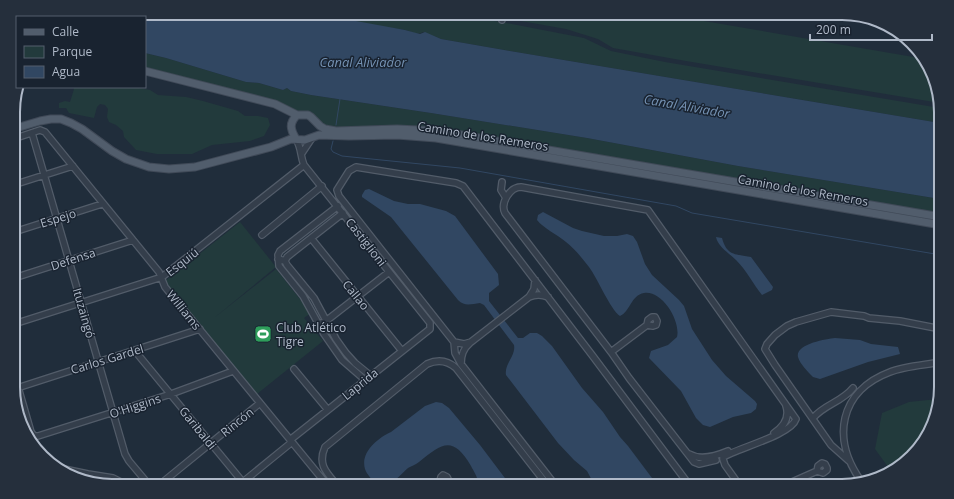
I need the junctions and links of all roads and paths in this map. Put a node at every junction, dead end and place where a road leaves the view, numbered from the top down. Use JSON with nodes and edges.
{"nodes":[{"id":1,"x":146,"y":72,"type":"edge"},
{"id":2,"x":297,"y":115,"type":"junction"},
{"id":3,"x":314,"y":120,"type":"junction"},
{"id":4,"x":20,"y":127,"type":"edge"},
{"id":5,"x":32,"y":133,"type":"junction"},
{"id":6,"x":20,"y":137,"type":"edge"},
{"id":7,"x":312,"y":138,"type":"junction"},
{"id":8,"x":296,"y":139,"type":"junction"},
{"id":9,"x":302,"y":154,"type":"junction"},
{"id":10,"x":304,"y":164,"type":"junction"},
{"id":11,"x":73,"y":166,"type":"junction"},
{"id":12,"x":44,"y":175,"type":"junction"},
{"id":13,"x":502,"y":182,"type":"dead end"},
{"id":14,"x":20,"y":183,"type":"edge"},
{"id":15,"x":322,"y":186,"type":"junction"},
{"id":16,"x":506,"y":198,"type":"junction"},
{"id":17,"x":102,"y":204,"type":"junction"},
{"id":18,"x":338,"y":206,"type":"junction"},
{"id":19,"x":343,"y":213,"type":"junction"},
{"id":20,"x":934,"y":216,"type":"edge"},
{"id":21,"x":56,"y":218,"type":"junction"},
{"id":22,"x":934,"y":224,"type":"edge"},
{"id":23,"x":20,"y":230,"type":"edge"},
{"id":24,"x":262,"y":235,"type":"dead end"},
{"id":25,"x":311,"y":238,"type":"junction"},
{"id":26,"x":133,"y":240,"type":"junction"},
{"id":27,"x":278,"y":259,"type":"junction"},
{"id":28,"x":69,"y":260,"type":"junction"},
{"id":29,"x":285,"y":261,"type":"junction"},
{"id":30,"x":389,"y":272,"type":"junction"},
{"id":31,"x":20,"y":276,"type":"edge"},
{"id":32,"x":162,"y":277,"type":"junction"},
{"id":33,"x":535,"y":280,"type":"junction"},
{"id":34,"x":357,"y":296,"type":"junction"},
{"id":35,"x":528,"y":297,"type":"junction"},
{"id":36,"x":548,"y":297,"type":"junction"},
{"id":37,"x":82,"y":303,"type":"junction"},
{"id":38,"x":326,"y":321,"type":"junction"},
{"id":39,"x":20,"y":322,"type":"edge"},
{"id":40,"x":319,"y":324,"type":"junction"},
{"id":41,"x":647,"y":325,"type":"dead end"},
{"id":42,"x":934,"y":328,"type":"edge"},
{"id":43,"x":200,"y":329,"type":"junction"},
{"id":44,"x":430,"y":329,"type":"joint"},
{"id":45,"x":454,"y":342,"type":"junction"},
{"id":46,"x":471,"y":342,"type":"junction"},
{"id":47,"x":135,"y":351,"type":"junction"},
{"id":48,"x":402,"y":351,"type":"junction"},
{"id":49,"x":611,"y":352,"type":"junction"},
{"id":50,"x":98,"y":362,"type":"junction"},
{"id":51,"x":934,"y":363,"type":"edge"},
{"id":52,"x":461,"y":364,"type":"junction"},
{"id":53,"x":294,"y":369,"type":"dead end"},
{"id":54,"x":233,"y":371,"type":"junction"},
{"id":55,"x":371,"y":376,"type":"junction"},
{"id":56,"x":365,"y":380,"type":"junction"},
{"id":57,"x":20,"y":387,"type":"edge"},
{"id":58,"x":853,"y":388,"type":"dead end"},
{"id":59,"x":170,"y":394,"type":"junction"},
{"id":60,"x":785,"y":403,"type":"junction"},
{"id":61,"x":260,"y":404,"type":"junction"},
{"id":62,"x":22,"y":406,"type":"edge"},
{"id":63,"x":328,"y":410,"type":"junction"},
{"id":64,"x":114,"y":413,"type":"junction"},
{"id":65,"x":813,"y":418,"type":"junction"},
{"id":66,"x":29,"y":427,"type":"edge"},
{"id":67,"x":33,"y":435,"type":"edge"},
{"id":68,"x":291,"y":441,"type":"junction"},
{"id":69,"x":210,"y":444,"type":"junction"},
{"id":70,"x":719,"y":458,"type":"junction"},
{"id":71,"x":849,"y":461,"type":"junction"},
{"id":72,"x":74,"y":471,"type":"edge"},
{"id":73,"x":817,"y":471,"type":"dead end"},
{"id":74,"x":858,"y":477,"type":"edge"},
{"id":75,"x":115,"y":479,"type":"edge"},
{"id":76,"x":144,"y":479,"type":"edge"},
{"id":77,"x":167,"y":479,"type":"edge"},
{"id":78,"x":237,"y":479,"type":"edge"},
{"id":79,"x":249,"y":479,"type":"edge"},
{"id":80,"x":322,"y":479,"type":"edge"},
{"id":81,"x":332,"y":479,"type":"edge"},
{"id":82,"x":543,"y":479,"type":"edge"},
{"id":83,"x":551,"y":479,"type":"edge"},
{"id":84,"x":685,"y":479,"type":"edge"},
{"id":85,"x":734,"y":479,"type":"edge"},
{"id":86,"x":798,"y":479,"type":"edge"}],
"edges":[{"from":1,"to":2,"type":"main road","name":"Camino de los Remeros"},
{"from":2,"to":3,"type":"main road","name":"Camino de los Remeros"},
{"from":2,"to":8,"type":"main road"},
{"from":3,"to":7,"type":"main road"},
{"from":3,"to":20,"type":"main road","name":"Camino de los Remeros"},
{"from":4,"to":8,"type":"main road","name":"Camino de los Remeros"},
{"from":5,"to":6,"type":"street"},
{"from":5,"to":11,"type":"street","name":"Williams"},
{"from":5,"to":12,"type":"street","name":"Ituzaingó"},
{"from":7,"to":8,"type":"main road","name":"Camino de los Remeros"},
{"from":7,"to":9,"type":"street"},
{"from":7,"to":22,"type":"main road","name":"Camino de los Remeros"},
{"from":8,"to":9,"type":"street","name":"Castiglioni"},
{"from":9,"to":10,"type":"street","name":"Castiglioni"},
{"from":10,"to":15,"type":"street","name":"Castiglioni"},
{"from":10,"to":32,"type":"street","name":"Esquiú"},
{"from":11,"to":12,"type":"street"},
{"from":11,"to":17,"type":"street","name":"Williams"},
{"from":12,"to":14,"type":"street"},
{"from":12,"to":21,"type":"street","name":"Ituzaingó"},
{"from":13,"to":16,"type":"street"},
{"from":15,"to":18,"type":"street","name":"Castiglioni"},
{"from":15,"to":24,"type":"street"},
{"from":16,"to":49,"type":"street"},
{"from":16,"to":60,"type":"street"},
{"from":17,"to":21,"type":"street","name":"Espejo"},
{"from":17,"to":26,"type":"street","name":"Williams"},
{"from":18,"to":19,"type":"street","name":"Castiglioni"},
{"from":18,"to":27,"type":"street"},
{"from":19,"to":25,"type":"street"},
{"from":19,"to":30,"type":"street","name":"Castiglioni"},
{"from":21,"to":23,"type":"street","name":"Espejo"},
{"from":21,"to":28,"type":"street","name":"Ituzaingó"},
{"from":25,"to":29,"type":"street"},
{"from":25,"to":34,"type":"street","name":"Callao"},
{"from":26,"to":28,"type":"street","name":"Defensa"},
{"from":26,"to":32,"type":"street","name":"Williams"},
{"from":27,"to":29,"type":"street"},
{"from":27,"to":40,"type":"street"},
{"from":28,"to":31,"type":"street","name":"Defensa"},
{"from":28,"to":37,"type":"street","name":"Ituzaingó"},
{"from":29,"to":38,"type":"street"},
{"from":30,"to":34,"type":"street"},
{"from":30,"to":44,"type":"street","name":"Castiglioni"},
{"from":32,"to":37,"type":"street","name":"Esquiú"},
{"from":32,"to":43,"type":"street","name":"Williams"},
{"from":33,"to":35,"type":"street"},
{"from":33,"to":36,"type":"street"},
{"from":33,"to":45,"type":"street"},
{"from":34,"to":38,"type":"street"},
{"from":34,"to":48,"type":"street","name":"Callao"},
{"from":35,"to":36,"type":"street"},
{"from":35,"to":46,"type":"street"},
{"from":36,"to":84,"type":"street"},
{"from":37,"to":39,"type":"street","name":"Esquiú"},
{"from":37,"to":50,"type":"street","name":"Ituzaingó"},
{"from":38,"to":40,"type":"street"},
{"from":38,"to":55,"type":"street"},
{"from":40,"to":56,"type":"street"},
{"from":41,"to":49,"type":"street"},
{"from":42,"to":65,"type":"street"},
{"from":43,"to":47,"type":"street","name":"Carlos Gardel"},
{"from":43,"to":54,"type":"street","name":"Williams"},
{"from":44,"to":48,"type":"street","name":"Laprida"},
{"from":45,"to":46,"type":"street"},
{"from":45,"to":52,"type":"street"},
{"from":46,"to":52,"type":"street"},
{"from":47,"to":50,"type":"street","name":"Carlos Gardel"},
{"from":47,"to":59,"type":"street","name":"Garibaldi"},
{"from":48,"to":55,"type":"street","name":"Laprida"},
{"from":49,"to":70,"type":"street"},
{"from":50,"to":57,"type":"street","name":"Carlos Gardel"},
{"from":50,"to":64,"type":"street","name":"Ituzaingó"},
{"from":51,"to":71,"type":"street"},
{"from":52,"to":83,"type":"street"},
{"from":53,"to":63,"type":"street"},
{"from":54,"to":59,"type":"street","name":"O'Higgins"},
{"from":54,"to":61,"type":"street","name":"Williams"},
{"from":55,"to":56,"type":"street","name":"Laprida"},
{"from":56,"to":63,"type":"street","name":"Laprida"},
{"from":58,"to":65,"type":"street"},
{"from":59,"to":64,"type":"street","name":"O'Higgins"},
{"from":59,"to":69,"type":"street","name":"Garibaldi"},
{"from":60,"to":70,"type":"street"},
{"from":60,"to":70,"type":"street"},
{"from":61,"to":68,"type":"street","name":"Williams"},
{"from":61,"to":69,"type":"street","name":"Rincón"},
{"from":62,"to":66,"type":"street","name":"O'Higgins"},
{"from":63,"to":68,"type":"street","name":"Laprida"},
{"from":64,"to":67,"type":"street","name":"O'Higgins"},
{"from":64,"to":76,"type":"street","name":"Ituzaingó"},
{"from":65,"to":71,"type":"street"},
{"from":68,"to":79,"type":"street","name":"Laprida"},
{"from":68,"to":80,"type":"street","name":"Williams"},
{"from":69,"to":77,"type":"street","name":"Rincón"},
{"from":69,"to":78,"type":"street","name":"Garibaldi"},
{"from":70,"to":85,"type":"street"},
{"from":71,"to":74,"type":"street"},
{"from":72,"to":75,"type":"street"},
{"from":73,"to":86,"type":"street"},
{"from":81,"to":82,"type":"street"}]}
